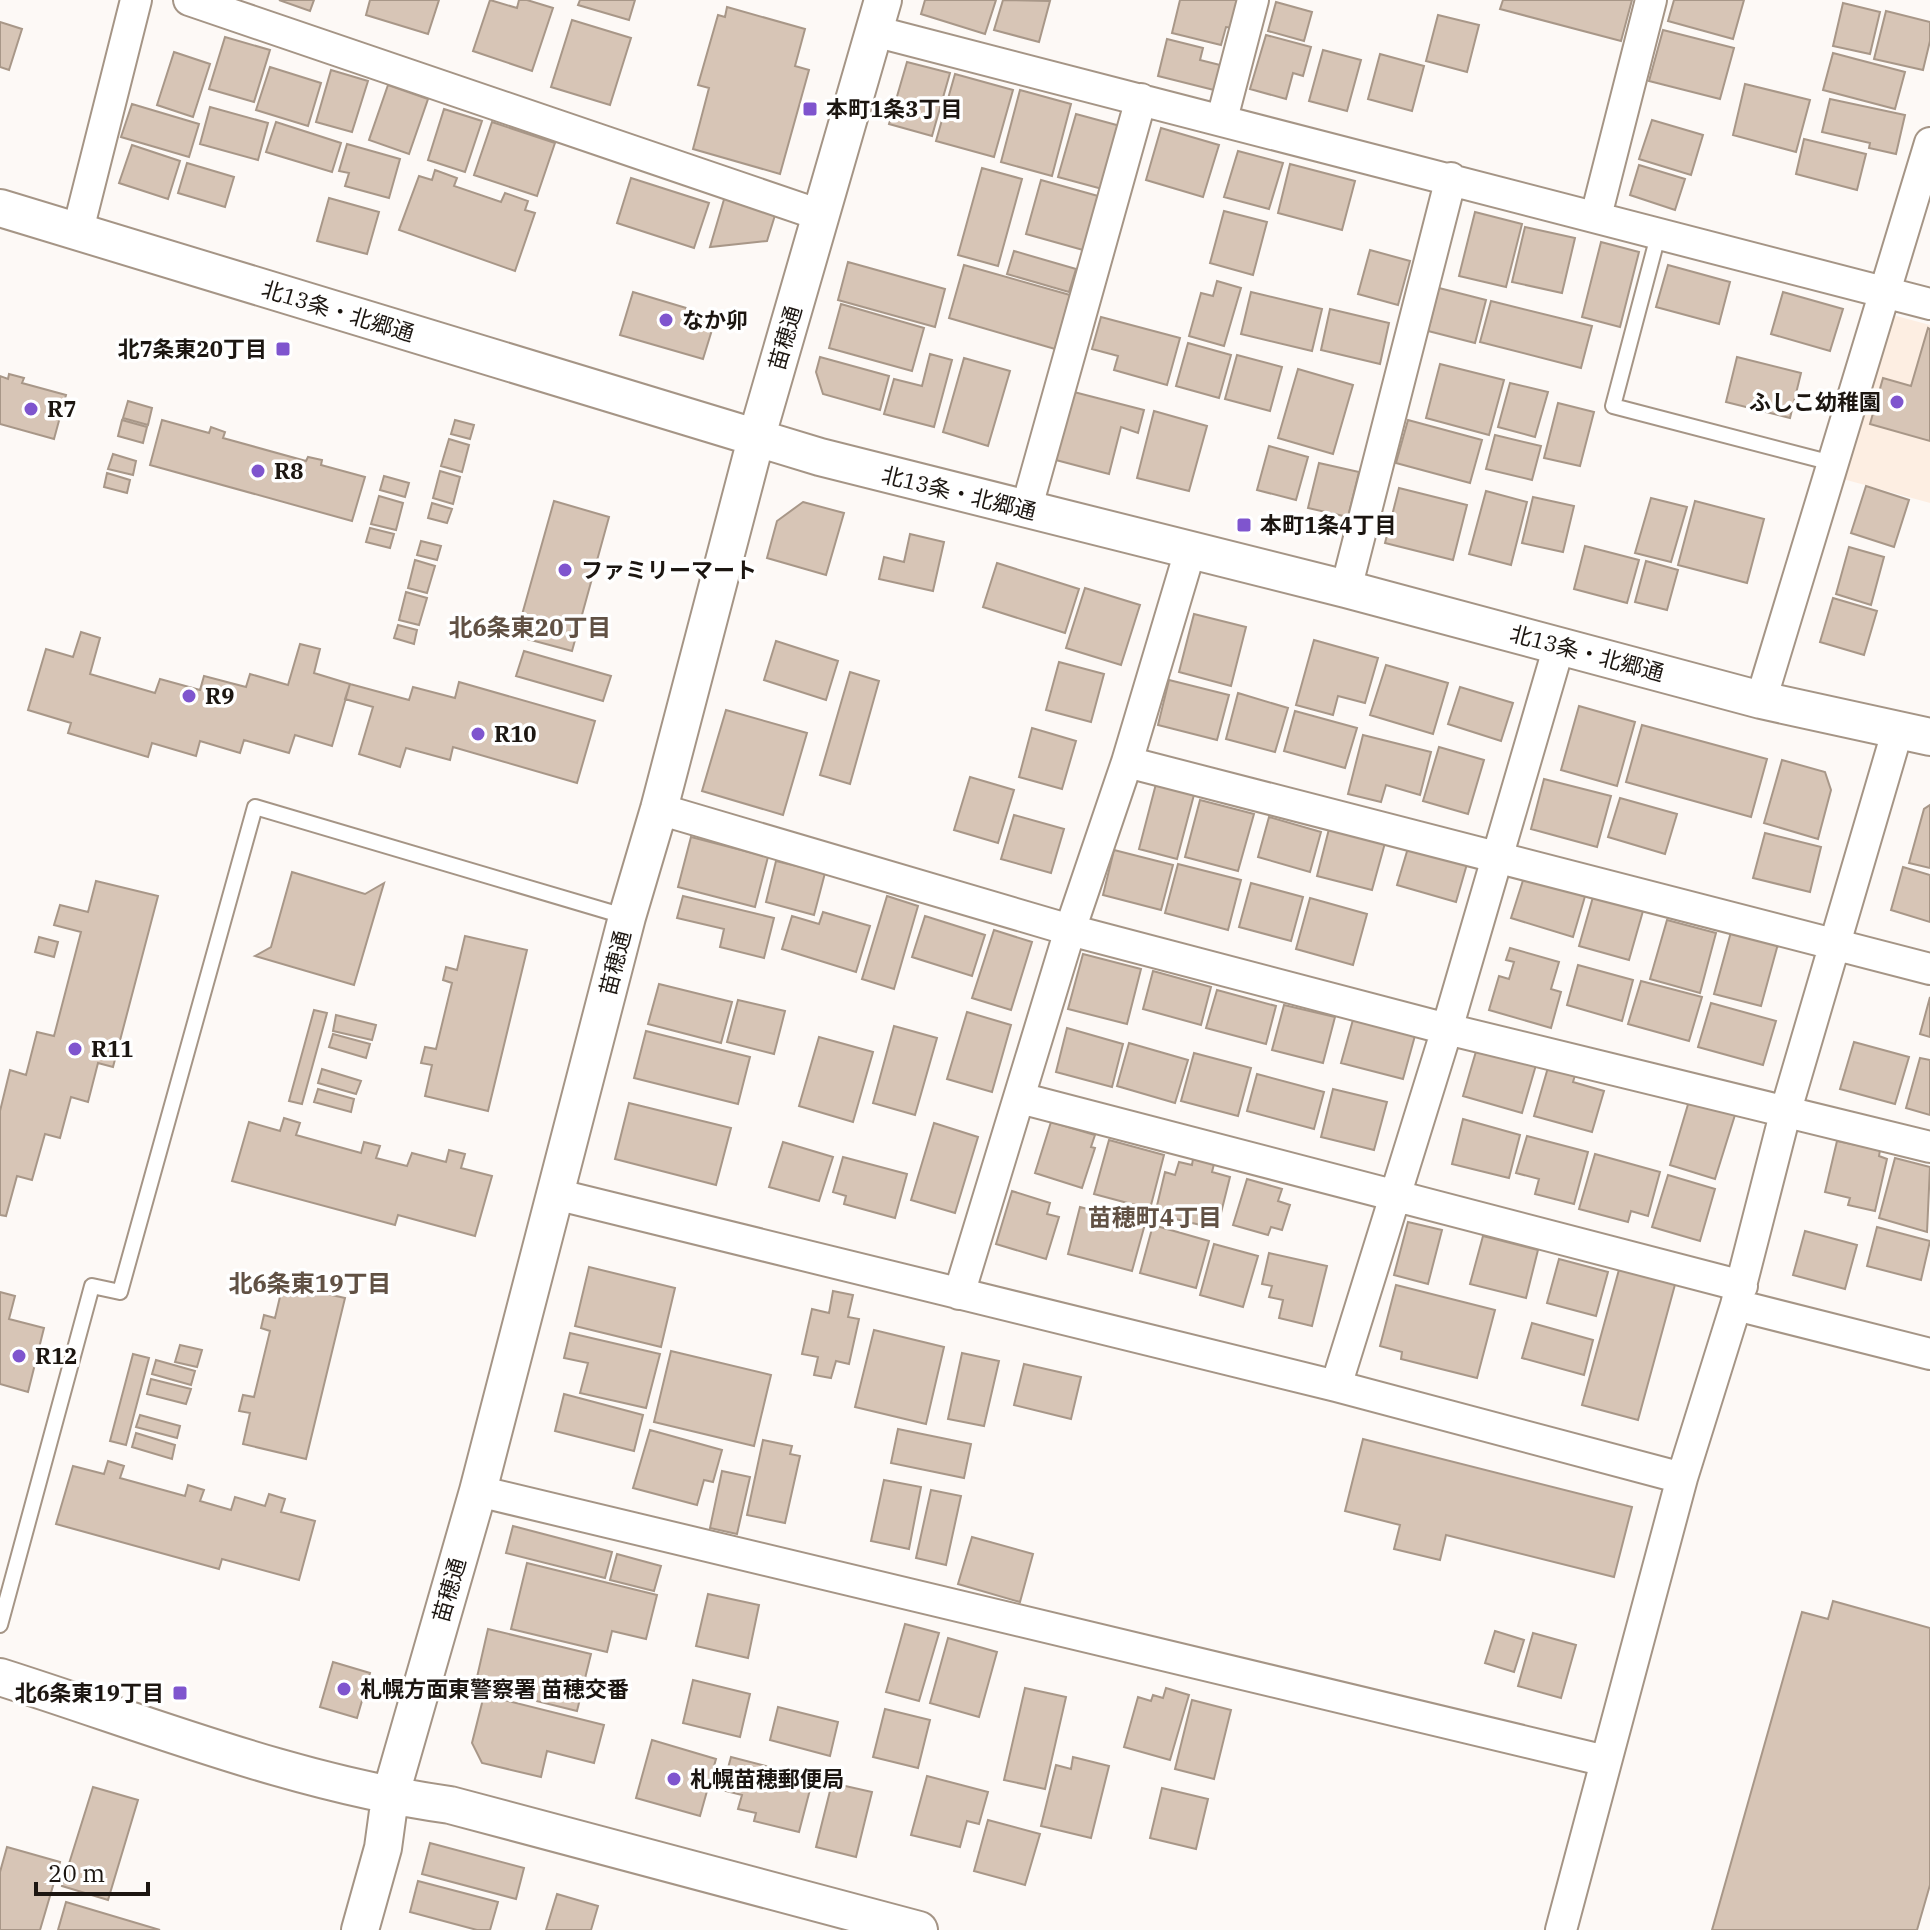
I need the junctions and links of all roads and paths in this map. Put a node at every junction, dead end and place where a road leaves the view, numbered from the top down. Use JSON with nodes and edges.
{"nodes":[{"id":1,"x":136,"y":0,"type":"edge"},
{"id":2,"x":189,"y":0,"type":"edge"},
{"id":3,"x":1253,"y":0,"type":"edge"},
{"id":4,"x":1651,"y":0,"type":"edge"},
{"id":5,"x":878,"y":16,"type":"edge"},
{"id":6,"x":1141,"y":99,"type":"junction"},
{"id":7,"x":1222,"y":119,"type":"junction"},
{"id":8,"x":1930,"y":143,"type":"edge"},
{"id":9,"x":1451,"y":178,"type":"junction"},
{"id":10,"x":0,"y":208,"type":"edge"},
{"id":11,"x":820,"y":215,"type":"junction"},
{"id":12,"x":1596,"y":216,"type":"junction"},
{"id":13,"x":78,"y":230,"type":"junction"},
{"id":14,"x":1659,"y":232,"type":"junction"},
{"id":15,"x":1886,"y":292,"type":"junction"},
{"id":16,"x":1930,"y":304,"type":"edge"},
{"id":17,"x":756,"y":439,"type":"junction"},
{"id":18,"x":1832,"y":463,"type":"junction"},
{"id":19,"x":1026,"y":510,"type":"junction"},
{"id":20,"x":1190,"y":551,"type":"junction"},
{"id":21,"x":1346,"y":589,"type":"junction"},
{"id":22,"x":1559,"y":646,"type":"junction"},
{"id":23,"x":1761,"y":700,"type":"junction"},
{"id":24,"x":1914,"y":733,"type":"edge"},
{"id":25,"x":1127,"y":762,"type":"junction"},
{"id":26,"x":659,"y":809,"type":"junction"},
{"id":27,"x":1498,"y":860,"type":"junction"},
{"id":28,"x":627,"y":917,"type":"junction"},
{"id":29,"x":1070,"y":930,"type":"junction"},
{"id":30,"x":1836,"y":945,"type":"junction"},
{"id":31,"x":1930,"y":969,"type":"edge"},
{"id":32,"x":1447,"y":1029,"type":"junction"},
{"id":33,"x":1020,"y":1098,"type":"junction"},
{"id":34,"x":1786,"y":1110,"type":"junction"},
{"id":35,"x":1930,"y":1147,"type":"edge"},
{"id":36,"x":555,"y":1194,"type":"junction"},
{"id":37,"x":1392,"y":1198,"type":"junction"},
{"id":38,"x":959,"y":1294,"type":"junction"},
{"id":39,"x":1739,"y":1296,"type":"junction"},
{"id":40,"x":1930,"y":1354,"type":"edge"},
{"id":41,"x":1336,"y":1386,"type":"junction"},
{"id":42,"x":1682,"y":1478,"type":"junction"},
{"id":43,"x":478,"y":1491,"type":"junction"},
{"id":44,"x":0,"y":1625,"type":"edge"},
{"id":45,"x":0,"y":1677,"type":"edge"},
{"id":46,"x":1606,"y":1761,"type":"junction"},
{"id":47,"x":390,"y":1797,"type":"junction"},
{"id":48,"x":360,"y":1930,"type":"edge"},
{"id":49,"x":919,"y":1930,"type":"edge"},
{"id":50,"x":1561,"y":1930,"type":"edge"}],
"edges":[{"from":1,"to":13,"type":"street"},
{"from":2,"to":11,"type":"street"},
{"from":3,"to":7,"type":"street"},
{"from":4,"to":12,"type":"street"},
{"from":5,"to":6,"type":"street"},
{"from":5,"to":11,"type":"street","name":"苗穂通"},
{"from":6,"to":7,"type":"street"},
{"from":6,"to":19,"type":"street"},
{"from":7,"to":9,"type":"street"},
{"from":8,"to":15,"type":"street"},
{"from":9,"to":12,"type":"street"},
{"from":9,"to":21,"type":"street"},
{"from":10,"to":13,"type":"street","name":"北13条・北郷通"},
{"from":11,"to":17,"type":"street","name":"苗穂通"},
{"from":12,"to":14,"type":"street"},
{"from":13,"to":17,"type":"street","name":"北13条・北郷通"},
{"from":14,"to":15,"type":"street"},
{"from":14,"to":18,"type":"lane"},
{"from":15,"to":16,"type":"street"},
{"from":15,"to":18,"type":"street"},
{"from":17,"to":19,"type":"street","name":"北13条・北郷通"},
{"from":17,"to":26,"type":"street","name":"苗穂通"},
{"from":18,"to":23,"type":"street"},
{"from":19,"to":20,"type":"street","name":"北13条・北郷通"},
{"from":20,"to":21,"type":"street","name":"北13条・北郷通"},
{"from":20,"to":25,"type":"street"},
{"from":21,"to":22,"type":"street","name":"北13条・北郷通"},
{"from":22,"to":23,"type":"street","name":"北13条・北郷通"},
{"from":22,"to":27,"type":"street"},
{"from":23,"to":24,"type":"street","name":"北13条・北郷通"},
{"from":24,"to":30,"type":"street"},
{"from":25,"to":27,"type":"street"},
{"from":25,"to":29,"type":"street"},
{"from":26,"to":28,"type":"street","name":"苗穂通"},
{"from":26,"to":29,"type":"street"},
{"from":27,"to":30,"type":"street"},
{"from":27,"to":32,"type":"street"},
{"from":28,"to":36,"type":"street","name":"苗穂通"},
{"from":28,"to":44,"type":"lane"},
{"from":29,"to":32,"type":"street"},
{"from":29,"to":33,"type":"street"},
{"from":30,"to":31,"type":"street"},
{"from":30,"to":34,"type":"street"},
{"from":32,"to":34,"type":"street"},
{"from":32,"to":37,"type":"street"},
{"from":33,"to":37,"type":"street"},
{"from":33,"to":38,"type":"street"},
{"from":34,"to":35,"type":"street"},
{"from":34,"to":39,"type":"street"},
{"from":36,"to":38,"type":"street"},
{"from":36,"to":43,"type":"street","name":"苗穂通"},
{"from":37,"to":39,"type":"street"},
{"from":37,"to":41,"type":"street"},
{"from":38,"to":41,"type":"street"},
{"from":39,"to":40,"type":"street"},
{"from":39,"to":42,"type":"street"},
{"from":41,"to":42,"type":"street"},
{"from":42,"to":46,"type":"street"},
{"from":43,"to":46,"type":"street"},
{"from":43,"to":47,"type":"street","name":"苗穂通"},
{"from":45,"to":47,"type":"street"},
{"from":46,"to":50,"type":"street"},
{"from":47,"to":48,"type":"street","name":"苗穂通"},
{"from":47,"to":49,"type":"street"}]}
